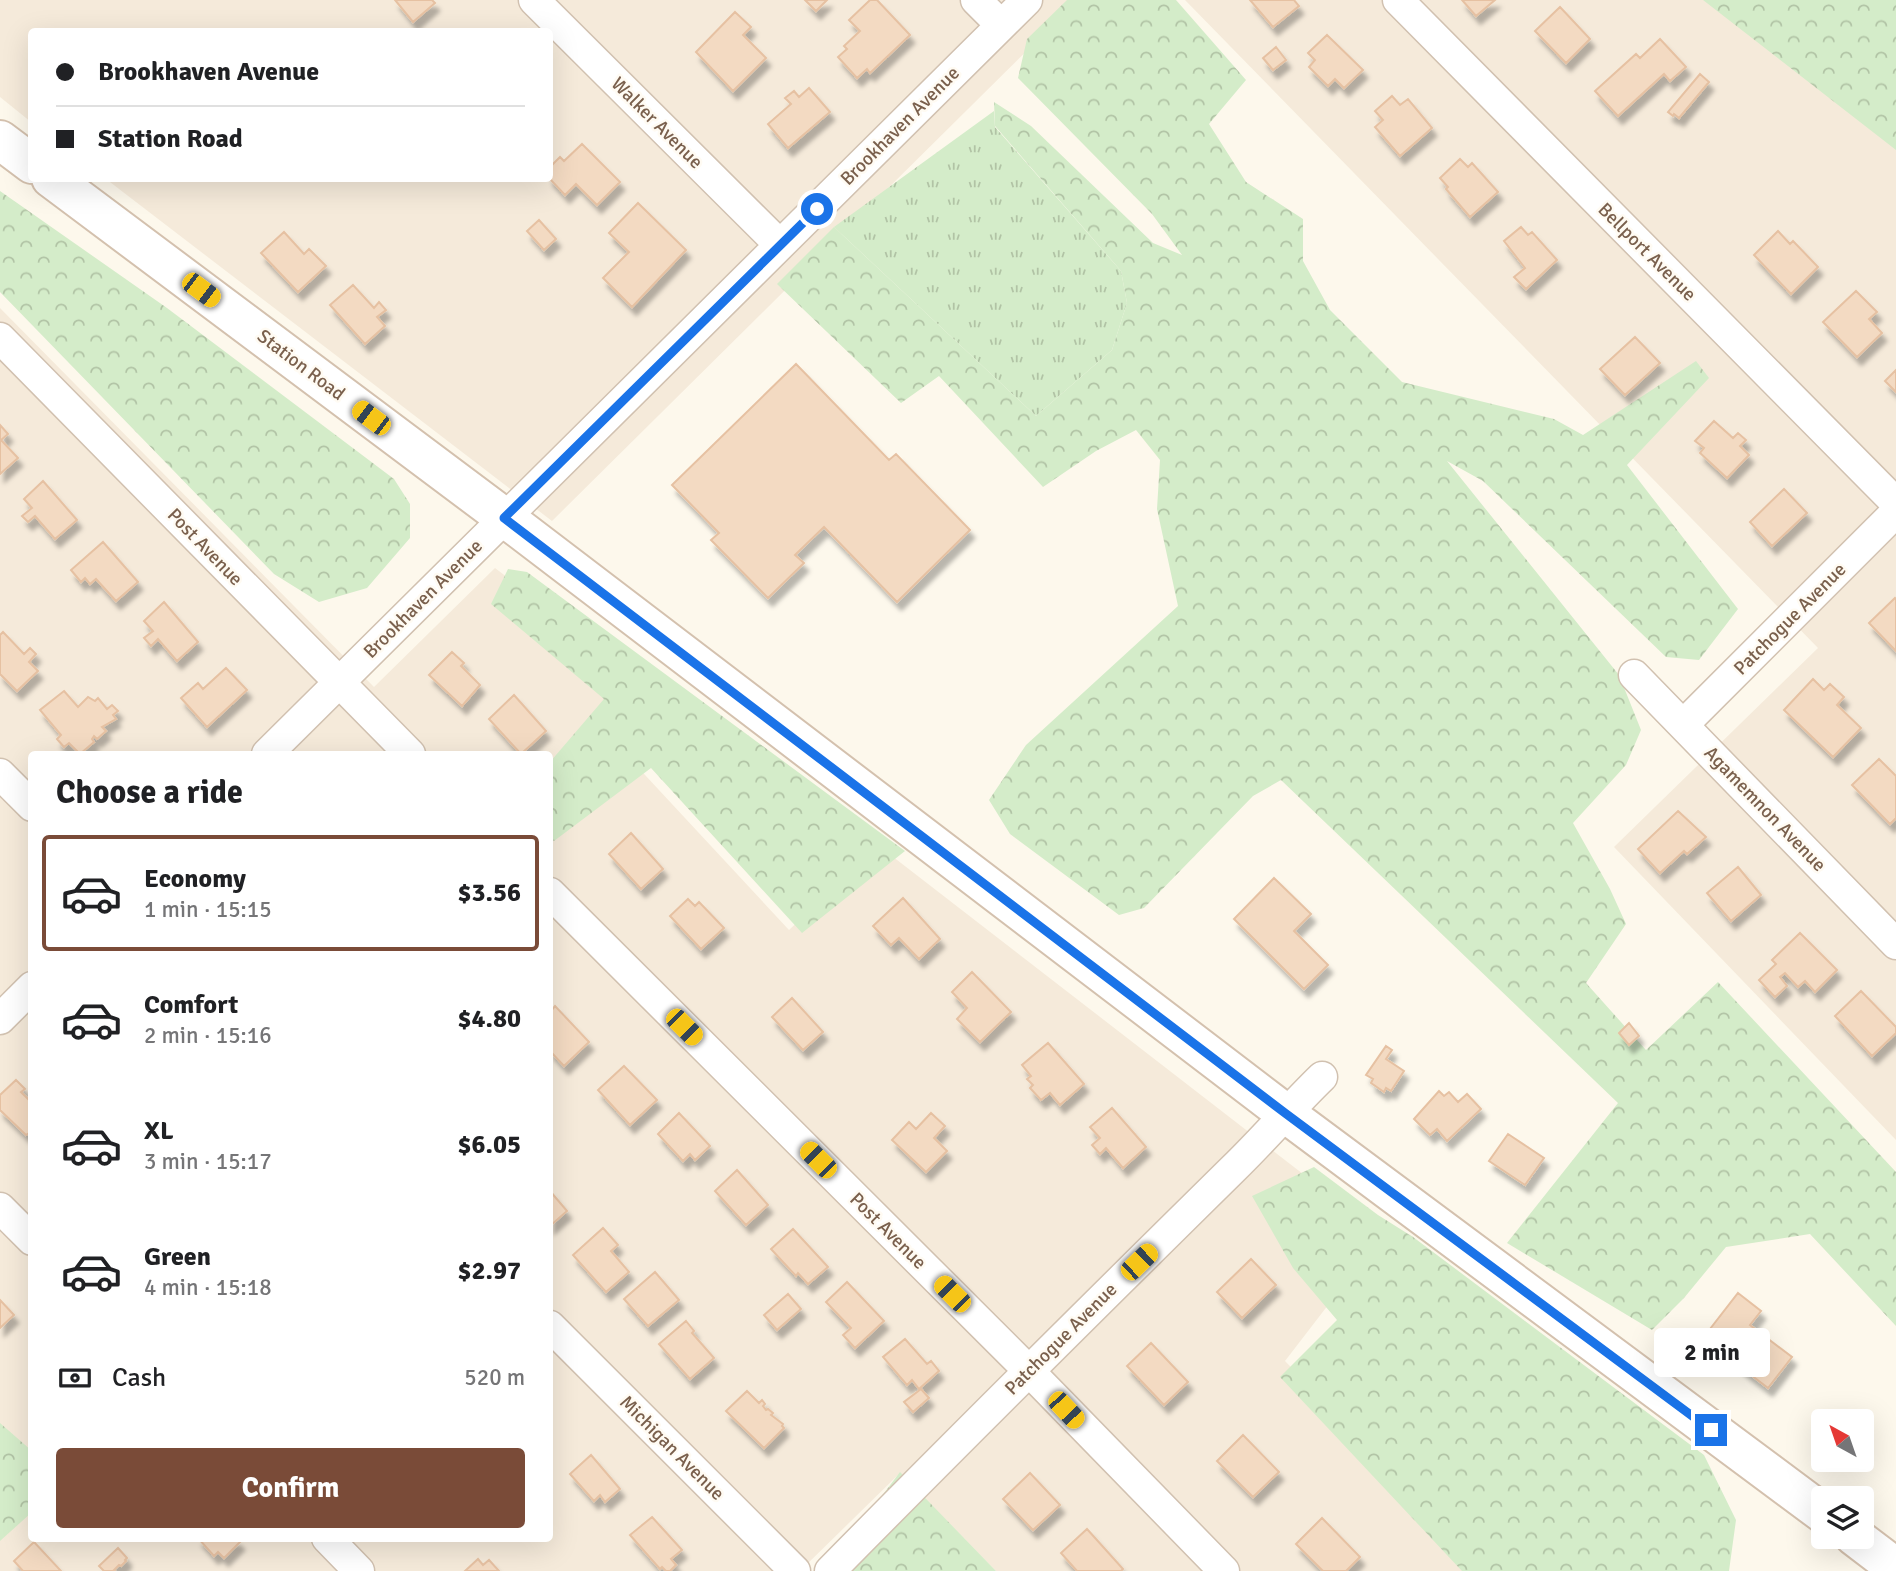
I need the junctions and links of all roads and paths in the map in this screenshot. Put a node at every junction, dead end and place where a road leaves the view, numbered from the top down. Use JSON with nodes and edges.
{"nodes":[{"id":1,"x":534,"y":0,"type":"edge"},
{"id":2,"x":976,"y":0,"type":"edge"},
{"id":3,"x":1027,"y":0,"type":"edge"},
{"id":4,"x":1398,"y":0,"type":"edge"},
{"id":5,"x":1001,"y":25,"type":"junction"},
{"id":6,"x":0,"y":140,"type":"edge"},
{"id":7,"x":28,"y":161,"type":"edge"},
{"id":8,"x":56,"y":182,"type":"edge"},
{"id":9,"x":780,"y":245,"type":"junction"},
{"id":10,"x":0,"y":338,"type":"edge"},
{"id":11,"x":1896,"y":503,"type":"edge"},
{"id":12,"x":1896,"y":512,"type":"edge"},
{"id":13,"x":504,"y":518,"type":"junction"},
{"id":14,"x":1634,"y":675,"type":"dead end"},
{"id":15,"x":338,"y":683,"type":"junction"},
{"id":16,"x":1683,"y":725,"type":"junction"},
{"id":17,"x":270,"y":751,"type":"edge"},
{"id":18,"x":407,"y":751,"type":"edge"},
{"id":19,"x":0,"y":774,"type":"edge"},
{"id":20,"x":28,"y":802,"type":"edge"},
{"id":21,"x":553,"y":896,"type":"edge"},
{"id":22,"x":1896,"y":944,"type":"edge"},
{"id":23,"x":28,"y":991,"type":"edge"},
{"id":24,"x":0,"y":1019,"type":"edge"},
{"id":25,"x":1322,"y":1077,"type":"dead end"},
{"id":26,"x":1285,"y":1113,"type":"junction"},
{"id":27,"x":0,"y":1208,"type":"edge"},
{"id":28,"x":28,"y":1236,"type":"edge"},
{"id":29,"x":553,"y":1329,"type":"edge"},
{"id":30,"x":1028,"y":1370,"type":"junction"},
{"id":31,"x":1811,"y":1504,"type":"edge"},
{"id":32,"x":331,"y":1542,"type":"edge"},
{"id":33,"x":1871,"y":1549,"type":"edge"},
{"id":34,"x":1896,"y":1568,"type":"edge"},
{"id":35,"x":359,"y":1571,"type":"edge"},
{"id":36,"x":795,"y":1571,"type":"edge"},
{"id":37,"x":830,"y":1571,"type":"edge"},
{"id":38,"x":1224,"y":1571,"type":"edge"}],
"edges":[{"from":1,"to":9,"type":"street","name":"Walker Avenue"},
{"from":2,"to":5,"type":"street"},
{"from":3,"to":5,"type":"street","name":"Brookhaven Avenue"},
{"from":4,"to":11,"type":"street","name":"Bellport Avenue"},
{"from":5,"to":9,"type":"street","name":"Brookhaven Avenue"},
{"from":6,"to":7,"type":"main road"},
{"from":8,"to":13,"type":"main road","name":"Station Road"},
{"from":9,"to":13,"type":"street","name":"Brookhaven Avenue"},
{"from":10,"to":15,"type":"street","name":"Post Avenue"},
{"from":12,"to":16,"type":"street","name":"Patchogue Avenue"},
{"from":13,"to":15,"type":"street","name":"Brookhaven Avenue"},
{"from":13,"to":26,"type":"main road","name":"Station Road"},
{"from":14,"to":16,"type":"street","name":"Agamemnon Avenue"},
{"from":15,"to":17,"type":"street","name":"Brookhaven Avenue"},
{"from":15,"to":18,"type":"street","name":"Post Avenue"},
{"from":16,"to":22,"type":"street","name":"Agamemnon Avenue"},
{"from":19,"to":20,"type":"street"},
{"from":21,"to":30,"type":"street","name":"Post Avenue"},
{"from":23,"to":24,"type":"street"},
{"from":25,"to":26,"type":"street","name":"Patchogue Avenue"},
{"from":26,"to":30,"type":"street","name":"Patchogue Avenue"},
{"from":26,"to":31,"type":"main road","name":"Station Road"},
{"from":27,"to":28,"type":"street"},
{"from":29,"to":36,"type":"street","name":"Michigan Avenue"},
{"from":30,"to":37,"type":"street","name":"Patchogue Avenue"},
{"from":30,"to":38,"type":"street","name":"Post Avenue"},
{"from":32,"to":35,"type":"street"},
{"from":33,"to":34,"type":"main road"}]}
